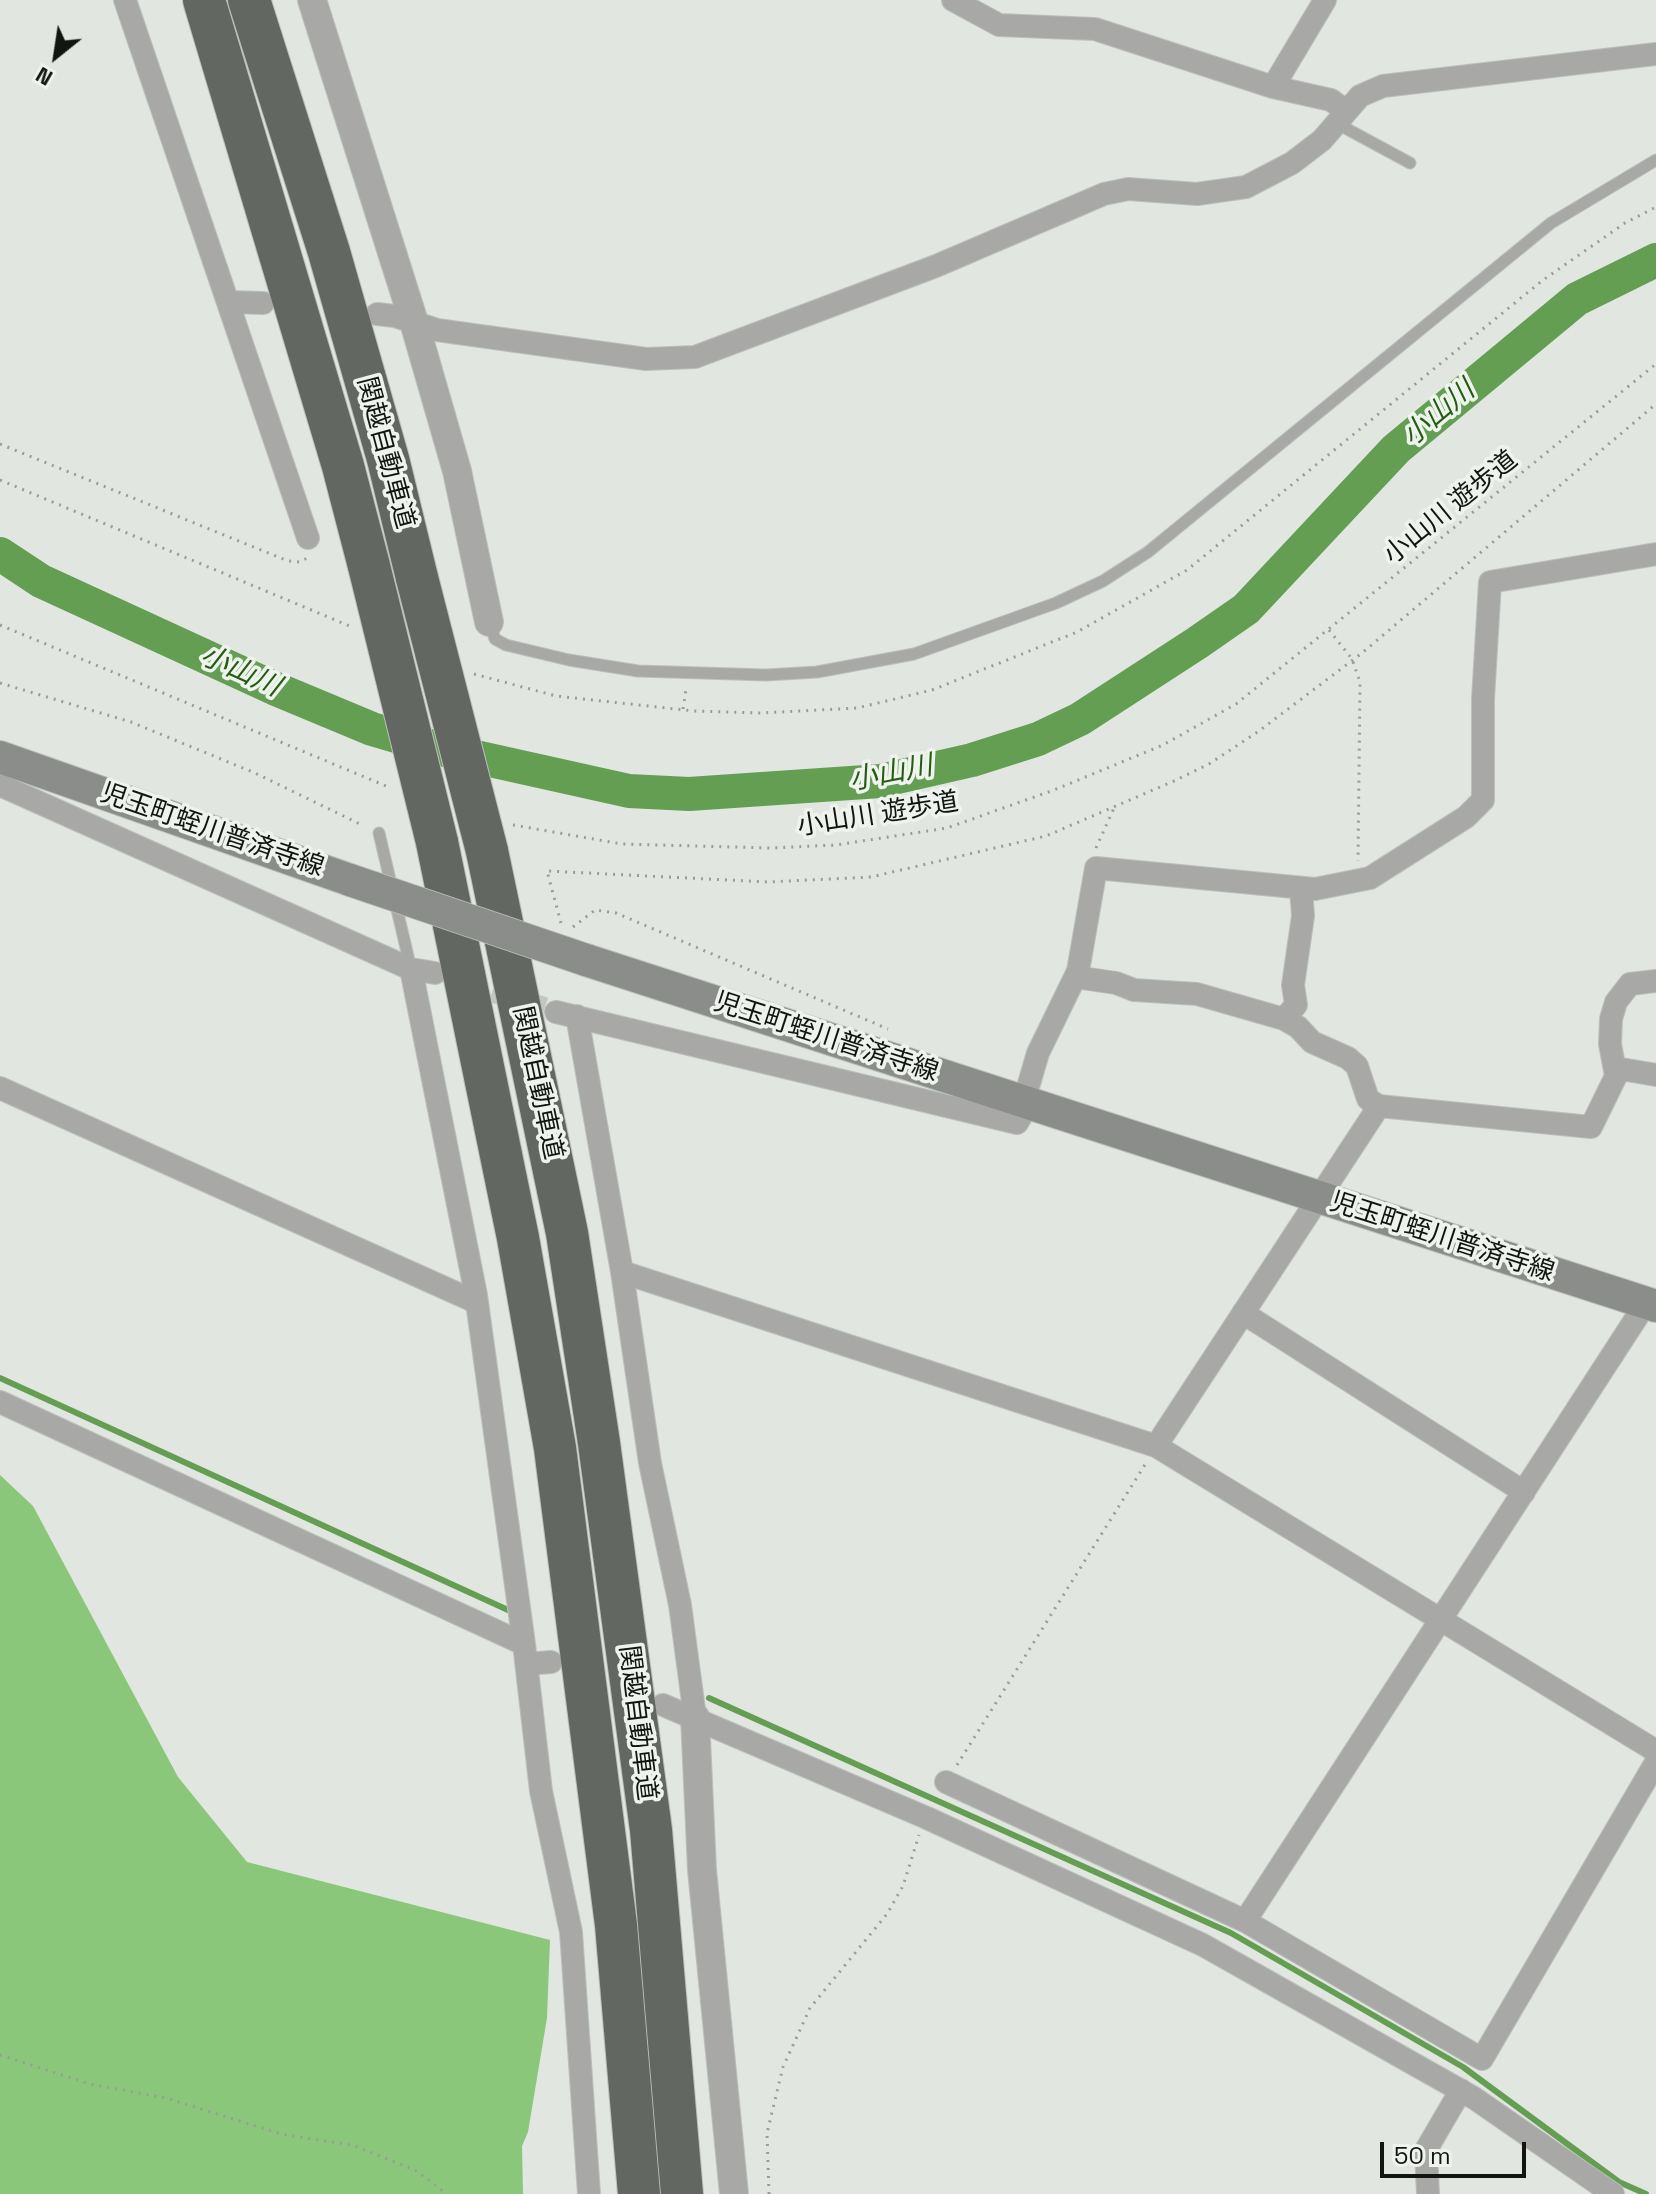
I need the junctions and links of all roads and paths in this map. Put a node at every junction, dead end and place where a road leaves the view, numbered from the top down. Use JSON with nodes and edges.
{"nodes":[{"id":1,"x":125,"y":0,"type":"edge"},
{"id":2,"x":204,"y":0,"type":"edge"},
{"id":3,"x":249,"y":0,"type":"edge"},
{"id":4,"x":312,"y":0,"type":"edge"},
{"id":5,"x":953,"y":0,"type":"edge"},
{"id":6,"x":1325,"y":0,"type":"edge"},
{"id":7,"x":1656,"y":54,"type":"edge"},
{"id":8,"x":1273,"y":87,"type":"junction"},
{"id":9,"x":1341,"y":117,"type":"junction"},
{"id":10,"x":1656,"y":160,"type":"edge"},
{"id":11,"x":1410,"y":163,"type":"dead end"},
{"id":12,"x":1656,"y":207,"type":"edge"},
{"id":13,"x":230,"y":302,"type":"junction"},
{"id":14,"x":263,"y":303,"type":"dead end"},
{"id":15,"x":377,"y":314,"type":"dead end"},
{"id":16,"x":414,"y":322,"type":"junction"},
{"id":17,"x":1656,"y":364,"type":"edge"},
{"id":18,"x":1656,"y":404,"type":"edge"},
{"id":19,"x":0,"y":444,"type":"edge"},
{"id":20,"x":0,"y":480,"type":"edge"},
{"id":21,"x":308,"y":538,"type":"joint"},
{"id":22,"x":1656,"y":554,"type":"edge"},
{"id":23,"x":489,"y":622,"type":"joint"},
{"id":24,"x":0,"y":625,"type":"edge"},
{"id":25,"x":355,"y":629,"type":"dead end"},
{"id":26,"x":1329,"y":630,"type":"junction"},
{"id":27,"x":1352,"y":659,"type":"junction"},
{"id":28,"x":473,"y":674,"type":"dead end"},
{"id":29,"x":0,"y":683,"type":"edge"},
{"id":30,"x":685,"y":698,"type":"dead end"},
{"id":31,"x":683,"y":710,"type":"junction"},
{"id":32,"x":0,"y":757,"type":"edge"},
{"id":33,"x":0,"y":785,"type":"edge"},
{"id":34,"x":396,"y":790,"type":"dead end"},
{"id":35,"x":1114,"y":807,"type":"junction"},
{"id":36,"x":379,"y":833,"type":"joint"},
{"id":37,"x":496,"y":837,"type":"junction"},
{"id":38,"x":1096,"y":868,"type":"junction"},
{"id":39,"x":1358,"y":880,"type":"junction"},
{"id":40,"x":1301,"y":888,"type":"junction"},
{"id":41,"x":411,"y":969,"type":"junction"},
{"id":42,"x":435,"y":973,"type":"tunnel mouth"},
{"id":43,"x":1075,"y":977,"type":"junction"},
{"id":44,"x":1656,"y":981,"type":"edge"},
{"id":45,"x":1284,"y":1019,"type":"junction"},
{"id":46,"x":890,"y":1030,"type":"dead end"},
{"id":47,"x":1615,"y":1068,"type":"junction"},
{"id":48,"x":1656,"y":1075,"type":"edge"},
{"id":49,"x":0,"y":1088,"type":"edge"},
{"id":50,"x":1028,"y":1105,"type":"junction"},
{"id":51,"x":1379,"y":1106,"type":"junction"},
{"id":52,"x":1319,"y":1198,"type":"junction"},
{"id":53,"x":622,"y":1272,"type":"junction"},
{"id":54,"x":476,"y":1302,"type":"junction"},
{"id":55,"x":1651,"y":1304,"type":"edge"},
{"id":56,"x":1243,"y":1313,"type":"junction"},
{"id":57,"x":0,"y":1402,"type":"edge"},
{"id":58,"x":1156,"y":1446,"type":"junction"},
{"id":59,"x":1524,"y":1492,"type":"junction"},
{"id":60,"x":1441,"y":1621,"type":"junction"},
{"id":61,"x":526,"y":1654,"type":"junction"},
{"id":62,"x":551,"y":1662,"type":"dead end"},
{"id":63,"x":663,"y":1705,"type":"dead end"},
{"id":64,"x":695,"y":1717,"type":"junction"},
{"id":65,"x":1656,"y":1751,"type":"edge"},
{"id":66,"x":1656,"y":1762,"type":"edge"},
{"id":67,"x":946,"y":1782,"type":"joint"},
{"id":68,"x":927,"y":1818,"type":"junction"},
{"id":69,"x":1245,"y":1921,"type":"junction"},
{"id":70,"x":0,"y":2055,"type":"edge"},
{"id":71,"x":1461,"y":2090,"type":"junction"},
{"id":72,"x":447,"y":2194,"type":"edge"},
{"id":73,"x":589,"y":2194,"type":"edge"},
{"id":74,"x":639,"y":2194,"type":"edge"},
{"id":75,"x":682,"y":2194,"type":"edge"},
{"id":76,"x":734,"y":2194,"type":"edge"},
{"id":77,"x":769,"y":2194,"type":"edge"},
{"id":78,"x":1428,"y":2194,"type":"edge"},
{"id":79,"x":1613,"y":2194,"type":"edge"}],
"edges":[{"from":1,"to":13,"type":"street"},
{"from":2,"to":74,"type":"highway","name":"関越自動車道","bridge":true},
{"from":3,"to":37,"type":"highway","name":"関越自動車道","bridge":true},
{"from":4,"to":16,"type":"street"},
{"from":5,"to":8,"type":"street"},
{"from":6,"to":8,"type":"street"},
{"from":7,"to":9,"type":"street"},
{"from":8,"to":9,"type":"street"},
{"from":9,"to":11,"type":"lane"},
{"from":9,"to":16,"type":"street"},
{"from":10,"to":23,"type":"lane"},
{"from":12,"to":31,"type":"path"},
{"from":13,"to":14,"type":"street"},
{"from":13,"to":21,"type":"street"},
{"from":15,"to":16,"type":"street"},
{"from":16,"to":23,"type":"street"},
{"from":17,"to":26,"type":"path","name":"小山川 遊歩道"},
{"from":18,"to":27,"type":"path"},
{"from":19,"to":21,"type":"path"},
{"from":20,"to":25,"type":"path"},
{"from":22,"to":39,"type":"street"},
{"from":24,"to":34,"type":"path"},
{"from":26,"to":27,"type":"path"},
{"from":26,"to":37,"type":"path","name":"小山川 遊歩道"},
{"from":27,"to":35,"type":"path"},
{"from":27,"to":39,"type":"path"},
{"from":28,"to":31,"type":"path"},
{"from":29,"to":36,"type":"path"},
{"from":30,"to":31,"type":"path"},
{"from":32,"to":50,"type":"main road","name":"児玉町蛭川普済寺線","bridge":true},
{"from":33,"to":41,"type":"street"},
{"from":35,"to":38,"type":"path"},
{"from":35,"to":46,"type":"path"},
{"from":36,"to":41,"type":"lane"},
{"from":37,"to":75,"type":"highway","name":"関越自動車道"},
{"from":38,"to":40,"type":"street"},
{"from":38,"to":43,"type":"street"},
{"from":39,"to":40,"type":"street"},
{"from":40,"to":45,"type":"street"},
{"from":41,"to":42,"type":"street"},
{"from":41,"to":54,"type":"street"},
{"from":43,"to":45,"type":"street"},
{"from":43,"to":50,"type":"street"},
{"from":44,"to":47,"type":"street"},
{"from":45,"to":51,"type":"street"},
{"from":47,"to":48,"type":"street"},
{"from":47,"to":51,"type":"street"},
{"from":49,"to":54,"type":"street"},
{"from":50,"to":52,"type":"main road","name":"児玉町蛭川普済寺線"},
{"from":50,"to":53,"type":"street"},
{"from":51,"to":52,"type":"street"},
{"from":52,"to":55,"type":"main road","name":"児玉町蛭川普済寺線"},
{"from":52,"to":56,"type":"street"},
{"from":53,"to":58,"type":"street"},
{"from":53,"to":64,"type":"street"},
{"from":54,"to":61,"type":"street"},
{"from":55,"to":59,"type":"street"},
{"from":56,"to":58,"type":"street"},
{"from":56,"to":59,"type":"street"},
{"from":57,"to":61,"type":"street"},
{"from":58,"to":60,"type":"street"},
{"from":58,"to":67,"type":"path"},
{"from":59,"to":60,"type":"street"},
{"from":60,"to":65,"type":"street"},
{"from":60,"to":69,"type":"street"},
{"from":61,"to":62,"type":"street"},
{"from":61,"to":73,"type":"street"},
{"from":63,"to":64,"type":"street"},
{"from":64,"to":68,"type":"street"},
{"from":64,"to":76,"type":"street"},
{"from":66,"to":69,"type":"street"},
{"from":67,"to":69,"type":"street"},
{"from":68,"to":71,"type":"street"},
{"from":68,"to":77,"type":"path"},
{"from":70,"to":72,"type":"path"},
{"from":71,"to":78,"type":"street"},
{"from":71,"to":79,"type":"street"}]}
